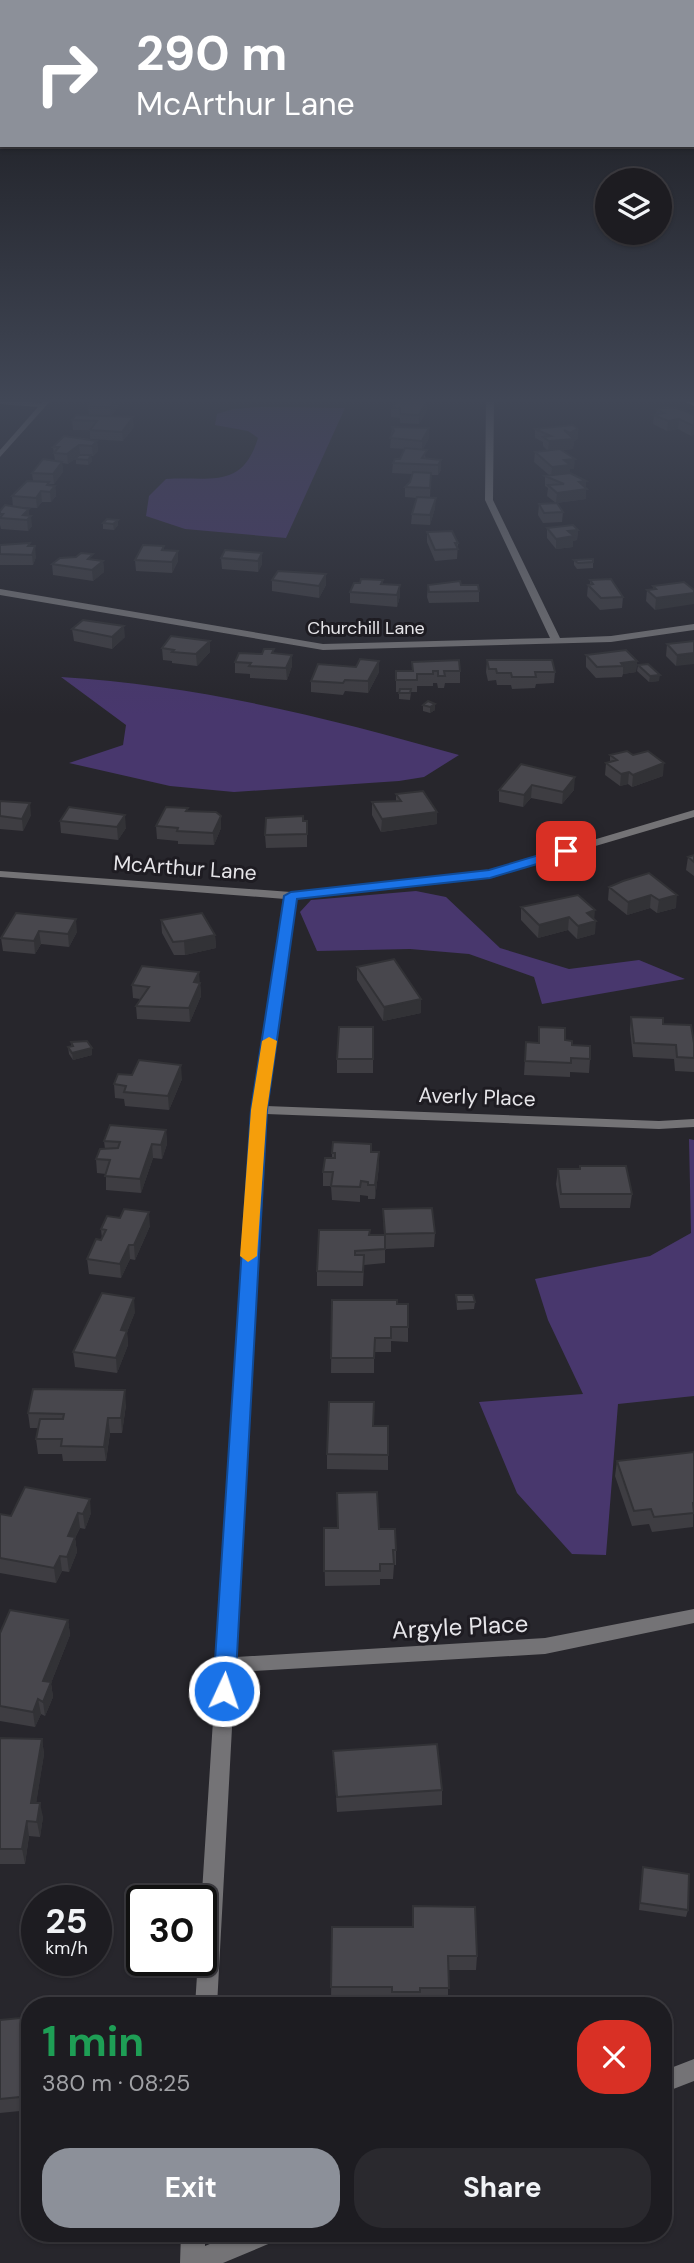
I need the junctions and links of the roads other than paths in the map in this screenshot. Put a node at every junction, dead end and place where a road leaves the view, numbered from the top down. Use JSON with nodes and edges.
{"nodes":[{"id":1,"x":491,"y":504,"type":"edge"},
{"id":2,"x":0,"y":592,"type":"edge"},
{"id":3,"x":694,"y":627,"type":"edge"},
{"id":4,"x":556,"y":640,"type":"junction"},
{"id":5,"x":694,"y":813,"type":"edge"},
{"id":6,"x":0,"y":874,"type":"edge"},
{"id":7,"x":291,"y":896,"type":"junction"},
{"id":8,"x":259,"y":1110,"type":"junction"},
{"id":9,"x":694,"y":1123,"type":"edge"},
{"id":10,"x":694,"y":1616,"type":"edge"},
{"id":11,"x":226,"y":1665,"type":"junction"},
{"id":12,"x":207,"y":1997,"type":"edge"},
{"id":13,"x":694,"y":2070,"type":"edge"},
{"id":14,"x":672,"y":2079,"type":"edge"},
{"id":15,"x":193,"y":2242,"type":"edge"},
{"id":16,"x":243,"y":2242,"type":"edge"},
{"id":17,"x":193,"y":2263,"type":"edge"}],
"edges":[{"from":1,"to":4,"type":"street"},
{"from":2,"to":4,"type":"street","name":"Churchill Lane"},
{"from":3,"to":4,"type":"street","name":"Churchill Lane"},
{"from":5,"to":7,"type":"street","name":"McArthur Lane"},
{"from":6,"to":7,"type":"street","name":"McArthur Lane"},
{"from":7,"to":8,"type":"street"},
{"from":8,"to":9,"type":"street","name":"Averly Place"},
{"from":8,"to":11,"type":"street"},
{"from":10,"to":11,"type":"street","name":"Argyle Place"},
{"from":11,"to":12,"type":"street"},
{"from":13,"to":14,"type":"street"},
{"from":15,"to":17,"type":"street"},
{"from":16,"to":17,"type":"street"}]}
